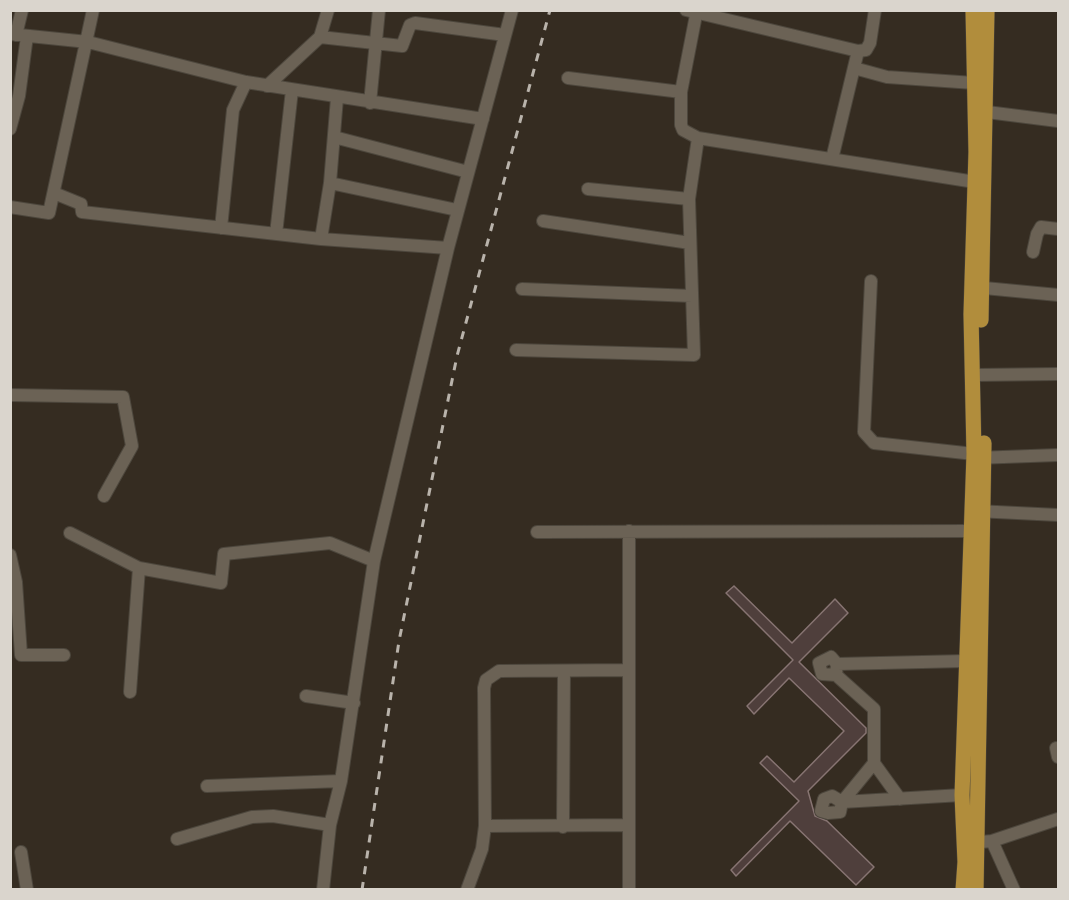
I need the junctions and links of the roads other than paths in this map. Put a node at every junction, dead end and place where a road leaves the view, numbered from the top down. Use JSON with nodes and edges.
{"nodes":[{"id":1,"x":22,"y":10,"type":"edge"},
{"id":2,"x":93,"y":10,"type":"edge"},
{"id":3,"x":328,"y":10,"type":"edge"},
{"id":4,"x":379,"y":10,"type":"edge"},
{"id":5,"x":512,"y":10,"type":"edge"},
{"id":6,"x":875,"y":10,"type":"edge"},
{"id":7,"x":973,"y":10,"type":"edge"},
{"id":8,"x":987,"y":10,"type":"edge"},
{"id":9,"x":693,"y":11,"type":"edge"},
{"id":10,"x":18,"y":35,"type":"edge"},
{"id":11,"x":505,"y":35,"type":"junction"},
{"id":12,"x":320,"y":37,"type":"junction"},
{"id":13,"x":88,"y":42,"type":"junction"},
{"id":14,"x":376,"y":43,"type":"junction"},
{"id":15,"x":858,"y":51,"type":"junction"},
{"id":16,"x":854,"y":68,"type":"junction"},
{"id":17,"x":568,"y":78,"type":"dead end"},
{"id":18,"x":246,"y":82,"type":"junction"},
{"id":19,"x":974,"y":83,"type":"junction"},
{"id":20,"x":267,"y":86,"type":"junction"},
{"id":21,"x":292,"y":90,"type":"junction"},
{"id":22,"x":681,"y":92,"type":"junction"},
{"id":23,"x":337,"y":98,"type":"junction"},
{"id":24,"x":370,"y":103,"type":"junction"},
{"id":25,"x":981,"y":111,"type":"junction"},
{"id":26,"x":483,"y":119,"type":"junction"},
{"id":27,"x":1059,"y":121,"type":"edge"},
{"id":28,"x":10,"y":129,"type":"edge"},
{"id":29,"x":334,"y":137,"type":"junction"},
{"id":30,"x":698,"y":138,"type":"junction"},
{"id":31,"x":832,"y":159,"type":"junction"},
{"id":32,"x":468,"y":172,"type":"junction"},
{"id":33,"x":975,"y":182,"type":"junction"},
{"id":34,"x":330,"y":183,"type":"junction"},
{"id":35,"x":588,"y":189,"type":"dead end"},
{"id":36,"x":54,"y":193,"type":"junction"},
{"id":37,"x":689,"y":199,"type":"junction"},
{"id":38,"x":10,"y":207,"type":"edge"},
{"id":39,"x":458,"y":210,"type":"junction"},
{"id":40,"x":543,"y":221,"type":"dead end"},
{"id":41,"x":221,"y":228,"type":"junction"},
{"id":42,"x":1059,"y":230,"type":"edge"},
{"id":43,"x":276,"y":234,"type":"junction"},
{"id":44,"x":321,"y":239,"type":"junction"},
{"id":45,"x":690,"y":243,"type":"junction"},
{"id":46,"x":448,"y":248,"type":"junction"},
{"id":47,"x":1033,"y":252,"type":"dead end"},
{"id":48,"x":871,"y":281,"type":"dead end"},
{"id":49,"x":978,"y":288,"type":"junction"},
{"id":50,"x":522,"y":289,"type":"dead end"},
{"id":51,"x":1059,"y":295,"type":"edge"},
{"id":52,"x":692,"y":296,"type":"junction"},
{"id":53,"x":516,"y":350,"type":"dead end"},
{"id":54,"x":1059,"y":374,"type":"edge"},
{"id":55,"x":979,"y":375,"type":"junction"},
{"id":56,"x":10,"y":395,"type":"edge"},
{"id":57,"x":1059,"y":455,"type":"edge"},
{"id":58,"x":977,"y":457,"type":"junction"},
{"id":59,"x":104,"y":496,"type":"dead end"},
{"id":60,"x":978,"y":511,"type":"junction"},
{"id":61,"x":1059,"y":514,"type":"edge"},
{"id":62,"x":629,"y":531,"type":"junction"},
{"id":63,"x":972,"y":531,"type":"junction"},
{"id":64,"x":537,"y":532,"type":"dead end"},
{"id":65,"x":70,"y":533,"type":"dead end"},
{"id":66,"x":10,"y":555,"type":"edge"},
{"id":67,"x":374,"y":561,"type":"junction"},
{"id":68,"x":139,"y":568,"type":"junction"},
{"id":69,"x":64,"y":655,"type":"dead end"},
{"id":70,"x":965,"y":661,"type":"junction"},
{"id":71,"x":628,"y":670,"type":"junction"},
{"id":72,"x":564,"y":672,"type":"junction"},
{"id":73,"x":130,"y":692,"type":"dead end"},
{"id":74,"x":306,"y":696,"type":"dead end"},
{"id":75,"x":354,"y":703,"type":"junction"},
{"id":76,"x":874,"y":764,"type":"junction"},
{"id":77,"x":341,"y":781,"type":"junction"},
{"id":78,"x":207,"y":786,"type":"dead end"},
{"id":79,"x":962,"y":795,"type":"junction"},
{"id":80,"x":900,"y":800,"type":"junction"},
{"id":81,"x":1059,"y":819,"type":"edge"},
{"id":82,"x":330,"y":825,"type":"junction"},
{"id":83,"x":629,"y":825,"type":"junction"},
{"id":84,"x":486,"y":826,"type":"junction"},
{"id":85,"x":563,"y":827,"type":"junction"},
{"id":86,"x":177,"y":839,"type":"dead end"},
{"id":87,"x":978,"y":842,"type":"junction"},
{"id":88,"x":21,"y":852,"type":"dead end"},
{"id":89,"x":27,"y":890,"type":"edge"},
{"id":90,"x":323,"y":890,"type":"edge"},
{"id":91,"x":467,"y":890,"type":"edge"},
{"id":92,"x":629,"y":890,"type":"edge"},
{"id":93,"x":963,"y":890,"type":"edge"},
{"id":94,"x":976,"y":890,"type":"edge"},
{"id":95,"x":1014,"y":890,"type":"edge"}],
"edges":[{"from":1,"to":10,"type":"street"},
{"from":2,"to":13,"type":"street"},
{"from":3,"to":12,"type":"street"},
{"from":4,"to":14,"type":"street"},
{"from":5,"to":11,"type":"street"},
{"from":6,"to":15,"type":"street"},
{"from":7,"to":19,"type":"main road"},
{"from":8,"to":25,"type":"main road"},
{"from":9,"to":15,"type":"street"},
{"from":9,"to":22,"type":"street"},
{"from":10,"to":13,"type":"street"},
{"from":10,"to":28,"type":"street"},
{"from":11,"to":14,"type":"street"},
{"from":11,"to":26,"type":"street"},
{"from":12,"to":14,"type":"street"},
{"from":12,"to":20,"type":"street"},
{"from":13,"to":18,"type":"street"},
{"from":13,"to":36,"type":"street"},
{"from":14,"to":24,"type":"street"},
{"from":15,"to":16,"type":"street"},
{"from":16,"to":19,"type":"street"},
{"from":16,"to":31,"type":"street"},
{"from":17,"to":22,"type":"street"},
{"from":18,"to":20,"type":"street"},
{"from":18,"to":41,"type":"street"},
{"from":19,"to":25,"type":"main road"},
{"from":20,"to":21,"type":"street"},
{"from":21,"to":23,"type":"street"},
{"from":21,"to":43,"type":"street"},
{"from":22,"to":30,"type":"street"},
{"from":23,"to":24,"type":"street"},
{"from":23,"to":29,"type":"street"},
{"from":24,"to":26,"type":"street"},
{"from":25,"to":27,"type":"street"},
{"from":25,"to":33,"type":"main road"},
{"from":25,"to":49,"type":"main road"},
{"from":26,"to":32,"type":"street"},
{"from":29,"to":32,"type":"street"},
{"from":29,"to":34,"type":"street"},
{"from":30,"to":31,"type":"street"},
{"from":30,"to":37,"type":"street"},
{"from":31,"to":33,"type":"street"},
{"from":32,"to":39,"type":"street"},
{"from":33,"to":49,"type":"main road"},
{"from":34,"to":39,"type":"street"},
{"from":34,"to":44,"type":"street"},
{"from":35,"to":37,"type":"street"},
{"from":36,"to":38,"type":"street"},
{"from":36,"to":41,"type":"street"},
{"from":37,"to":45,"type":"street"},
{"from":39,"to":46,"type":"street"},
{"from":40,"to":45,"type":"street"},
{"from":41,"to":43,"type":"street"},
{"from":42,"to":47,"type":"street"},
{"from":43,"to":44,"type":"street"},
{"from":44,"to":46,"type":"street"},
{"from":45,"to":52,"type":"street"},
{"from":46,"to":67,"type":"street"},
{"from":48,"to":58,"type":"street"},
{"from":49,"to":51,"type":"street"},
{"from":49,"to":55,"type":"main road"},
{"from":50,"to":52,"type":"street"},
{"from":52,"to":53,"type":"street"},
{"from":54,"to":55,"type":"street"},
{"from":55,"to":58,"type":"main road"},
{"from":56,"to":59,"type":"street"},
{"from":57,"to":58,"type":"street"},
{"from":58,"to":60,"type":"main road"},
{"from":60,"to":61,"type":"street"},
{"from":60,"to":63,"type":"main road"},
{"from":60,"to":87,"type":"main road"},
{"from":62,"to":63,"type":"street"},
{"from":62,"to":64,"type":"street"},
{"from":62,"to":71,"type":"street"},
{"from":63,"to":70,"type":"main road"},
{"from":65,"to":68,"type":"street"},
{"from":66,"to":69,"type":"street"},
{"from":67,"to":68,"type":"street"},
{"from":67,"to":75,"type":"street"},
{"from":68,"to":73,"type":"street"},
{"from":70,"to":76,"type":"street"},
{"from":70,"to":79,"type":"main road"},
{"from":71,"to":72,"type":"street"},
{"from":71,"to":83,"type":"street"},
{"from":72,"to":84,"type":"street"},
{"from":72,"to":85,"type":"street"},
{"from":74,"to":75,"type":"street"},
{"from":75,"to":77,"type":"street"},
{"from":76,"to":80,"type":"street"},
{"from":76,"to":80,"type":"street"},
{"from":77,"to":78,"type":"street"},
{"from":77,"to":82,"type":"street"},
{"from":79,"to":80,"type":"street"},
{"from":79,"to":87,"type":"main road"},
{"from":81,"to":87,"type":"street"},
{"from":82,"to":86,"type":"street"},
{"from":82,"to":90,"type":"street"},
{"from":83,"to":85,"type":"street"},
{"from":83,"to":92,"type":"street"},
{"from":84,"to":85,"type":"street"},
{"from":84,"to":91,"type":"street"},
{"from":87,"to":93,"type":"main road"},
{"from":87,"to":94,"type":"main road"},
{"from":87,"to":95,"type":"street"},
{"from":88,"to":89,"type":"street"}]}
